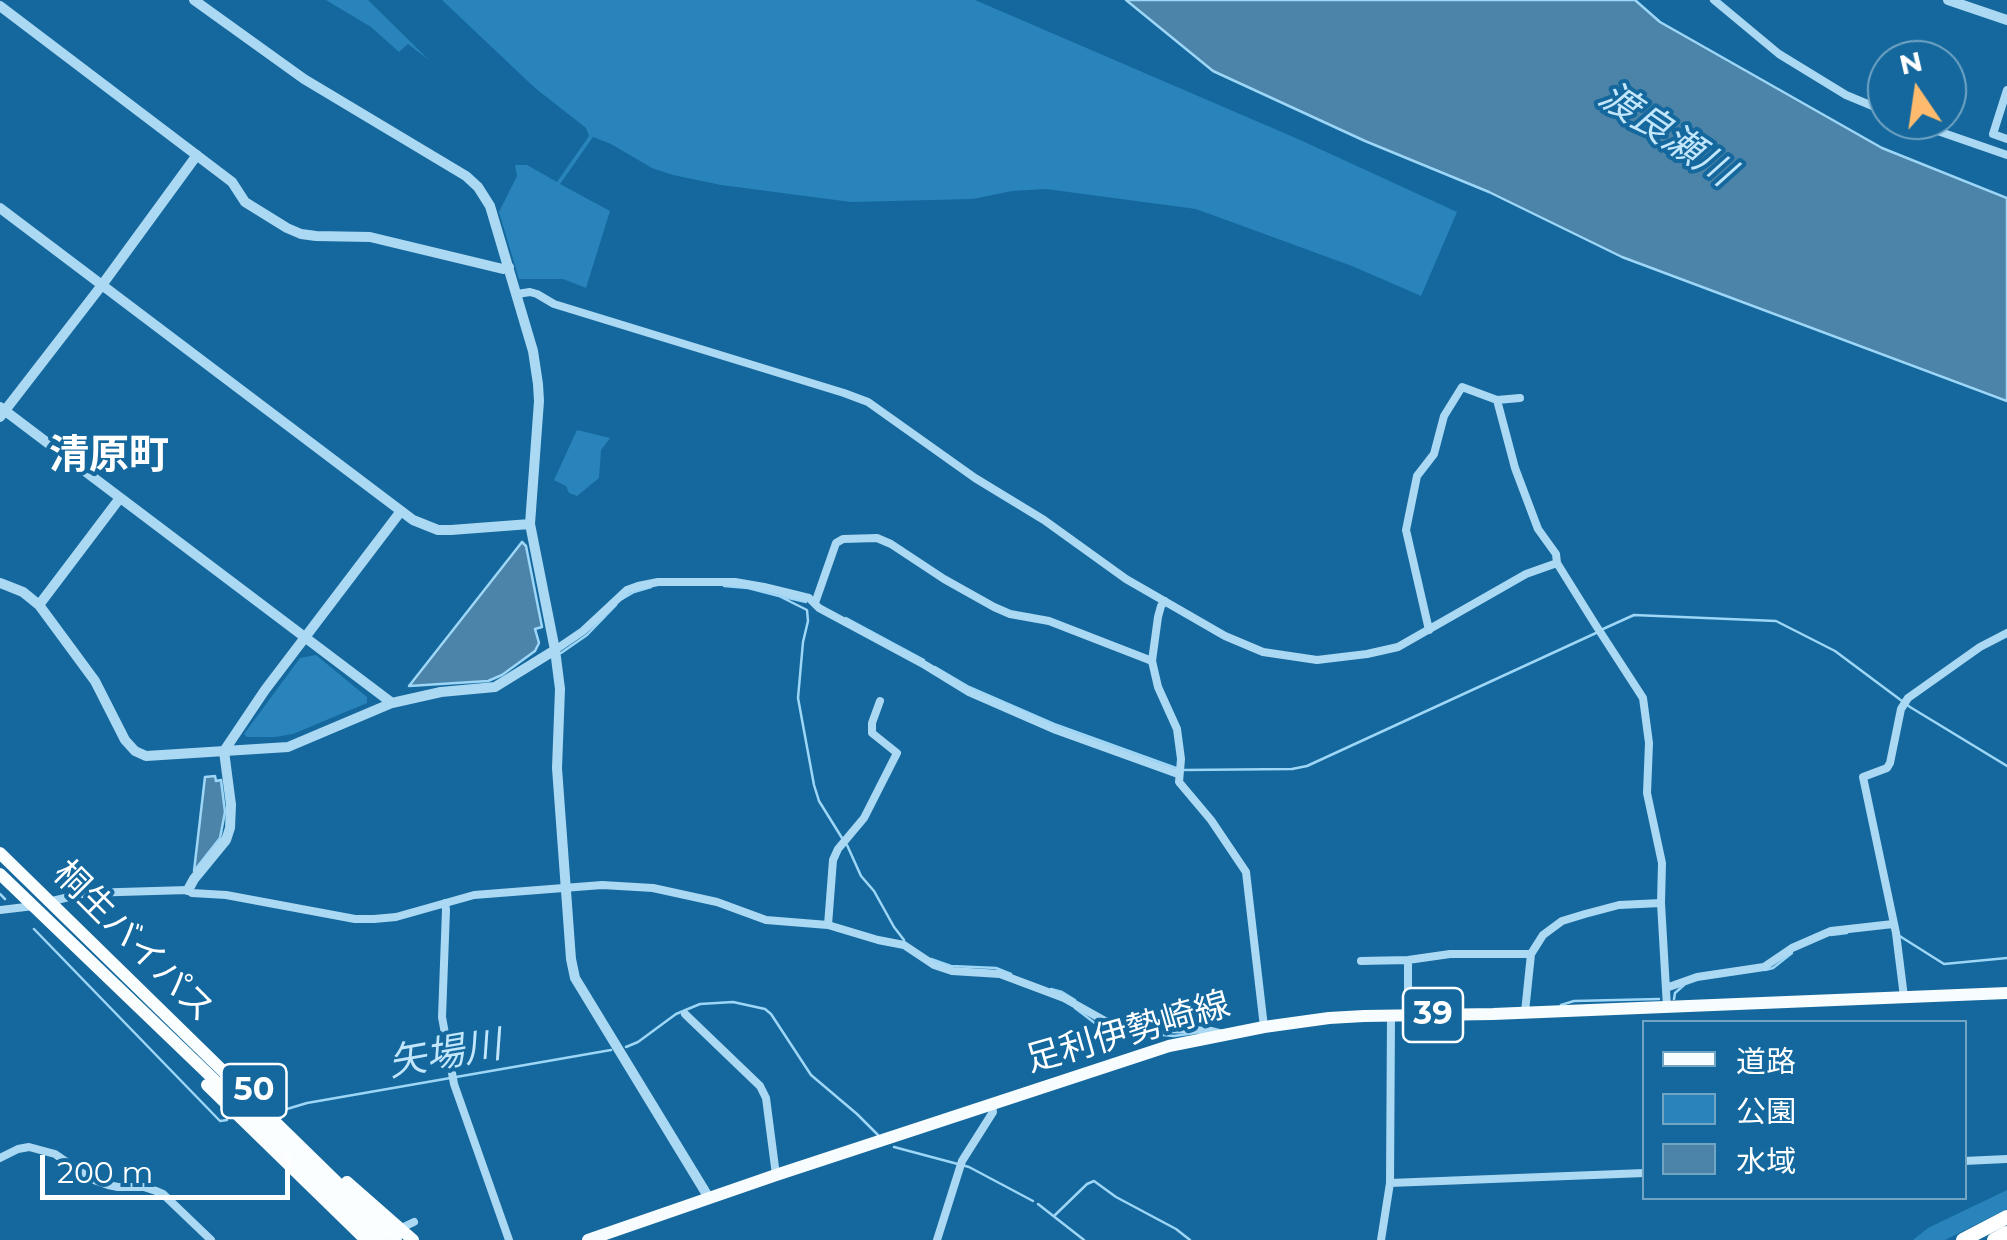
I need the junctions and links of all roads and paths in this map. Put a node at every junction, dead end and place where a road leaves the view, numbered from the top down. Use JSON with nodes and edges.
{"nodes":[{"id":1,"x":194,"y":0,"type":"edge"},
{"id":2,"x":1714,"y":0,"type":"edge"},
{"id":3,"x":1948,"y":0,"type":"edge"},
{"id":4,"x":0,"y":6,"type":"edge"},
{"id":5,"x":2007,"y":20,"type":"edge"},
{"id":6,"x":2007,"y":90,"type":"edge"},
{"id":7,"x":1867,"y":104,"type":"edge"},
{"id":8,"x":2007,"y":139,"type":"edge"},
{"id":9,"x":1964,"y":140,"type":"edge"},
{"id":10,"x":197,"y":154,"type":"junction"},
{"id":11,"x":2007,"y":155,"type":"edge"},
{"id":12,"x":0,"y":208,"type":"edge"},
{"id":13,"x":509,"y":267,"type":"junction"},
{"id":14,"x":102,"y":285,"type":"junction"},
{"id":15,"x":518,"y":294,"type":"junction"},
{"id":16,"x":1520,"y":398,"type":"dead end"},
{"id":17,"x":1497,"y":400,"type":"junction"},
{"id":18,"x":2,"y":412,"type":"edge"},
{"id":19,"x":120,"y":498,"type":"junction"},
{"id":20,"x":401,"y":511,"type":"junction"},
{"id":21,"x":530,"y":524,"type":"junction"},
{"id":22,"x":1557,"y":564,"type":"junction"},
{"id":23,"x":0,"y":583,"type":"edge"},
{"id":24,"x":1165,"y":602,"type":"junction"},
{"id":25,"x":815,"y":603,"type":"junction"},
{"id":26,"x":39,"y":605,"type":"junction"},
{"id":27,"x":1429,"y":630,"type":"junction"},
{"id":28,"x":2007,"y":633,"type":"edge"},
{"id":29,"x":306,"y":637,"type":"junction"},
{"id":30,"x":555,"y":650,"type":"junction"},
{"id":31,"x":1152,"y":662,"type":"junction"},
{"id":32,"x":880,"y":701,"type":"dead end"},
{"id":33,"x":392,"y":704,"type":"junction"},
{"id":34,"x":224,"y":751,"type":"junction"},
{"id":35,"x":1178,"y":774,"type":"junction"},
{"id":36,"x":0,"y":853,"type":"edge"},
{"id":37,"x":0,"y":874,"type":"edge"},
{"id":38,"x":566,"y":888,"type":"junction"},
{"id":39,"x":188,"y":890,"type":"junction"},
{"id":40,"x":50,"y":902,"type":"junction"},
{"id":41,"x":444,"y":903,"type":"junction"},
{"id":42,"x":1661,"y":903,"type":"junction"},
{"id":43,"x":33,"y":906,"type":"junction"},
{"id":44,"x":0,"y":910,"type":"edge"},
{"id":45,"x":1893,"y":924,"type":"junction"},
{"id":46,"x":828,"y":925,"type":"junction"},
{"id":47,"x":94,"y":944,"type":"junction"},
{"id":48,"x":1531,"y":954,"type":"junction"},
{"id":49,"x":1361,"y":960,"type":"dead end"},
{"id":50,"x":1408,"y":960,"type":"junction"},
{"id":51,"x":95,"y":966,"type":"junction"},
{"id":52,"x":1666,"y":988,"type":"junction"},
{"id":53,"x":2007,"y":993,"type":"edge"},
{"id":54,"x":1904,"y":997,"type":"junction"},
{"id":55,"x":1667,"y":1007,"type":"junction"},
{"id":56,"x":1526,"y":1012,"type":"junction"},
{"id":57,"x":684,"y":1014,"type":"dead end"},
{"id":58,"x":1408,"y":1015,"type":"junction"},
{"id":59,"x":1391,"y":1016,"type":"junction"},
{"id":60,"x":1264,"y":1027,"type":"junction"},
{"id":61,"x":1223,"y":1034,"type":"junction"},
{"id":62,"x":992,"y":1104,"type":"junction"},
{"id":63,"x":288,"y":1143,"type":"junction"},
{"id":64,"x":0,"y":1158,"type":"edge"},
{"id":65,"x":2007,"y":1159,"type":"edge"},
{"id":66,"x":1967,"y":1160,"type":"edge"},
{"id":67,"x":1642,"y":1173,"type":"edge"},
{"id":68,"x":776,"y":1176,"type":"junction"},
{"id":69,"x":1390,"y":1183,"type":"junction"},
{"id":70,"x":709,"y":1198,"type":"junction"},
{"id":71,"x":2007,"y":1217,"type":"edge"},
{"id":72,"x":414,"y":1222,"type":"dead end"},
{"id":73,"x":2007,"y":1233,"type":"edge"},
{"id":74,"x":398,"y":1234,"type":"edge"},
{"id":75,"x":211,"y":1240,"type":"edge"},
{"id":76,"x":366,"y":1240,"type":"edge"},
{"id":77,"x":384,"y":1240,"type":"edge"},
{"id":78,"x":412,"y":1240,"type":"edge"},
{"id":79,"x":508,"y":1240,"type":"edge"},
{"id":80,"x":588,"y":1240,"type":"edge"},
{"id":81,"x":937,"y":1240,"type":"edge"},
{"id":82,"x":1381,"y":1240,"type":"edge"},
{"id":83,"x":1963,"y":1240,"type":"edge"},
{"id":84,"x":1994,"y":1240,"type":"edge"}],
"edges":[{"from":1,"to":13,"type":"street"},
{"from":2,"to":7,"type":"street"},
{"from":3,"to":5,"type":"street"},
{"from":4,"to":10,"type":"street"},
{"from":6,"to":8,"type":"street"},
{"from":9,"to":11,"type":"street"},
{"from":10,"to":13,"type":"street"},
{"from":10,"to":14,"type":"street"},
{"from":12,"to":14,"type":"street"},
{"from":13,"to":15,"type":"street"},
{"from":14,"to":18,"type":"street"},
{"from":14,"to":20,"type":"street"},
{"from":15,"to":21,"type":"street"},
{"from":15,"to":24,"type":"street"},
{"from":16,"to":17,"type":"street"},
{"from":17,"to":22,"type":"street"},
{"from":17,"to":27,"type":"street"},
{"from":18,"to":19,"type":"street"},
{"from":19,"to":26,"type":"street"},
{"from":19,"to":29,"type":"street"},
{"from":20,"to":21,"type":"street"},
{"from":20,"to":29,"type":"street"},
{"from":21,"to":30,"type":"street"},
{"from":22,"to":27,"type":"street"},
{"from":22,"to":42,"type":"street"},
{"from":23,"to":26,"type":"street"},
{"from":24,"to":27,"type":"street"},
{"from":24,"to":31,"type":"street"},
{"from":25,"to":30,"type":"street"},
{"from":25,"to":31,"type":"street"},
{"from":25,"to":35,"type":"street"},
{"from":26,"to":34,"type":"street"},
{"from":28,"to":45,"type":"street"},
{"from":29,"to":33,"type":"street"},
{"from":29,"to":34,"type":"street"},
{"from":30,"to":33,"type":"street"},
{"from":30,"to":38,"type":"street"},
{"from":31,"to":35,"type":"street"},
{"from":32,"to":46,"type":"street"},
{"from":33,"to":34,"type":"street"},
{"from":34,"to":39,"type":"street"},
{"from":35,"to":60,"type":"street"},
{"from":36,"to":40,"type":"highway","name":"桐生バイパス","number":"50"},
{"from":37,"to":43,"type":"highway","name":"桐生バイパス","number":"50"},
{"from":38,"to":41,"type":"street"},
{"from":38,"to":46,"type":"street"},
{"from":38,"to":70,"type":"street"},
{"from":39,"to":40,"type":"street"},
{"from":39,"to":41,"type":"street"},
{"from":40,"to":43,"type":"street"},
{"from":40,"to":47,"type":"highway","name":"桐生バイパス","number":"50"},
{"from":41,"to":79,"type":"street"},
{"from":42,"to":48,"type":"street"},
{"from":42,"to":52,"type":"street"},
{"from":43,"to":44,"type":"street"},
{"from":43,"to":51,"type":"highway","name":"桐生バイパス","number":"50"},
{"from":45,"to":52,"type":"street"},
{"from":45,"to":54,"type":"street"},
{"from":46,"to":61,"type":"street"},
{"from":47,"to":63,"type":"highway","name":"桐生バイパス","number":"50"},
{"from":47,"to":74,"type":"highway","number":"50"},
{"from":48,"to":50,"type":"street"},
{"from":48,"to":56,"type":"street"},
{"from":49,"to":50,"type":"street"},
{"from":50,"to":58,"type":"street"},
{"from":51,"to":63,"type":"highway","name":"桐生バイパス","number":"50"},
{"from":51,"to":76,"type":"highway","number":"50"},
{"from":52,"to":55,"type":"street"},
{"from":53,"to":54,"type":"main road","name":"足利伊勢崎線","number":"39"},
{"from":54,"to":55,"type":"main road","name":"足利伊勢崎線","number":"39"},
{"from":55,"to":56,"type":"main road","name":"足利伊勢崎線","number":"39"},
{"from":56,"to":58,"type":"main road","name":"足利伊勢崎線","number":"39"},
{"from":57,"to":68,"type":"street"},
{"from":58,"to":59,"type":"main road","name":"足利伊勢崎線","number":"39"},
{"from":59,"to":60,"type":"main road","name":"足利伊勢崎線","number":"39"},
{"from":59,"to":69,"type":"street"},
{"from":60,"to":61,"type":"main road","name":"足利伊勢崎線","number":"39"},
{"from":61,"to":62,"type":"main road","name":"足利伊勢崎線","number":"39"},
{"from":62,"to":68,"type":"main road","name":"足利伊勢崎線","number":"39"},
{"from":62,"to":81,"type":"street"},
{"from":63,"to":74,"type":"highway","name":"桐生バイパス","number":"50"},
{"from":63,"to":77,"type":"highway","name":"桐生バイパス","number":"50"},
{"from":64,"to":75,"type":"street"},
{"from":65,"to":66,"type":"street"},
{"from":67,"to":69,"type":"street"},
{"from":68,"to":70,"type":"main road","name":"足利伊勢崎線","number":"39"},
{"from":69,"to":82,"type":"street"},
{"from":70,"to":80,"type":"main road","name":"足利伊勢崎線","number":"39"},
{"from":71,"to":83,"type":"highway"},
{"from":72,"to":74,"type":"street"},
{"from":73,"to":84,"type":"highway"},
{"from":74,"to":77,"type":"street"},
{"from":74,"to":78,"type":"highway","number":"50"}]}
